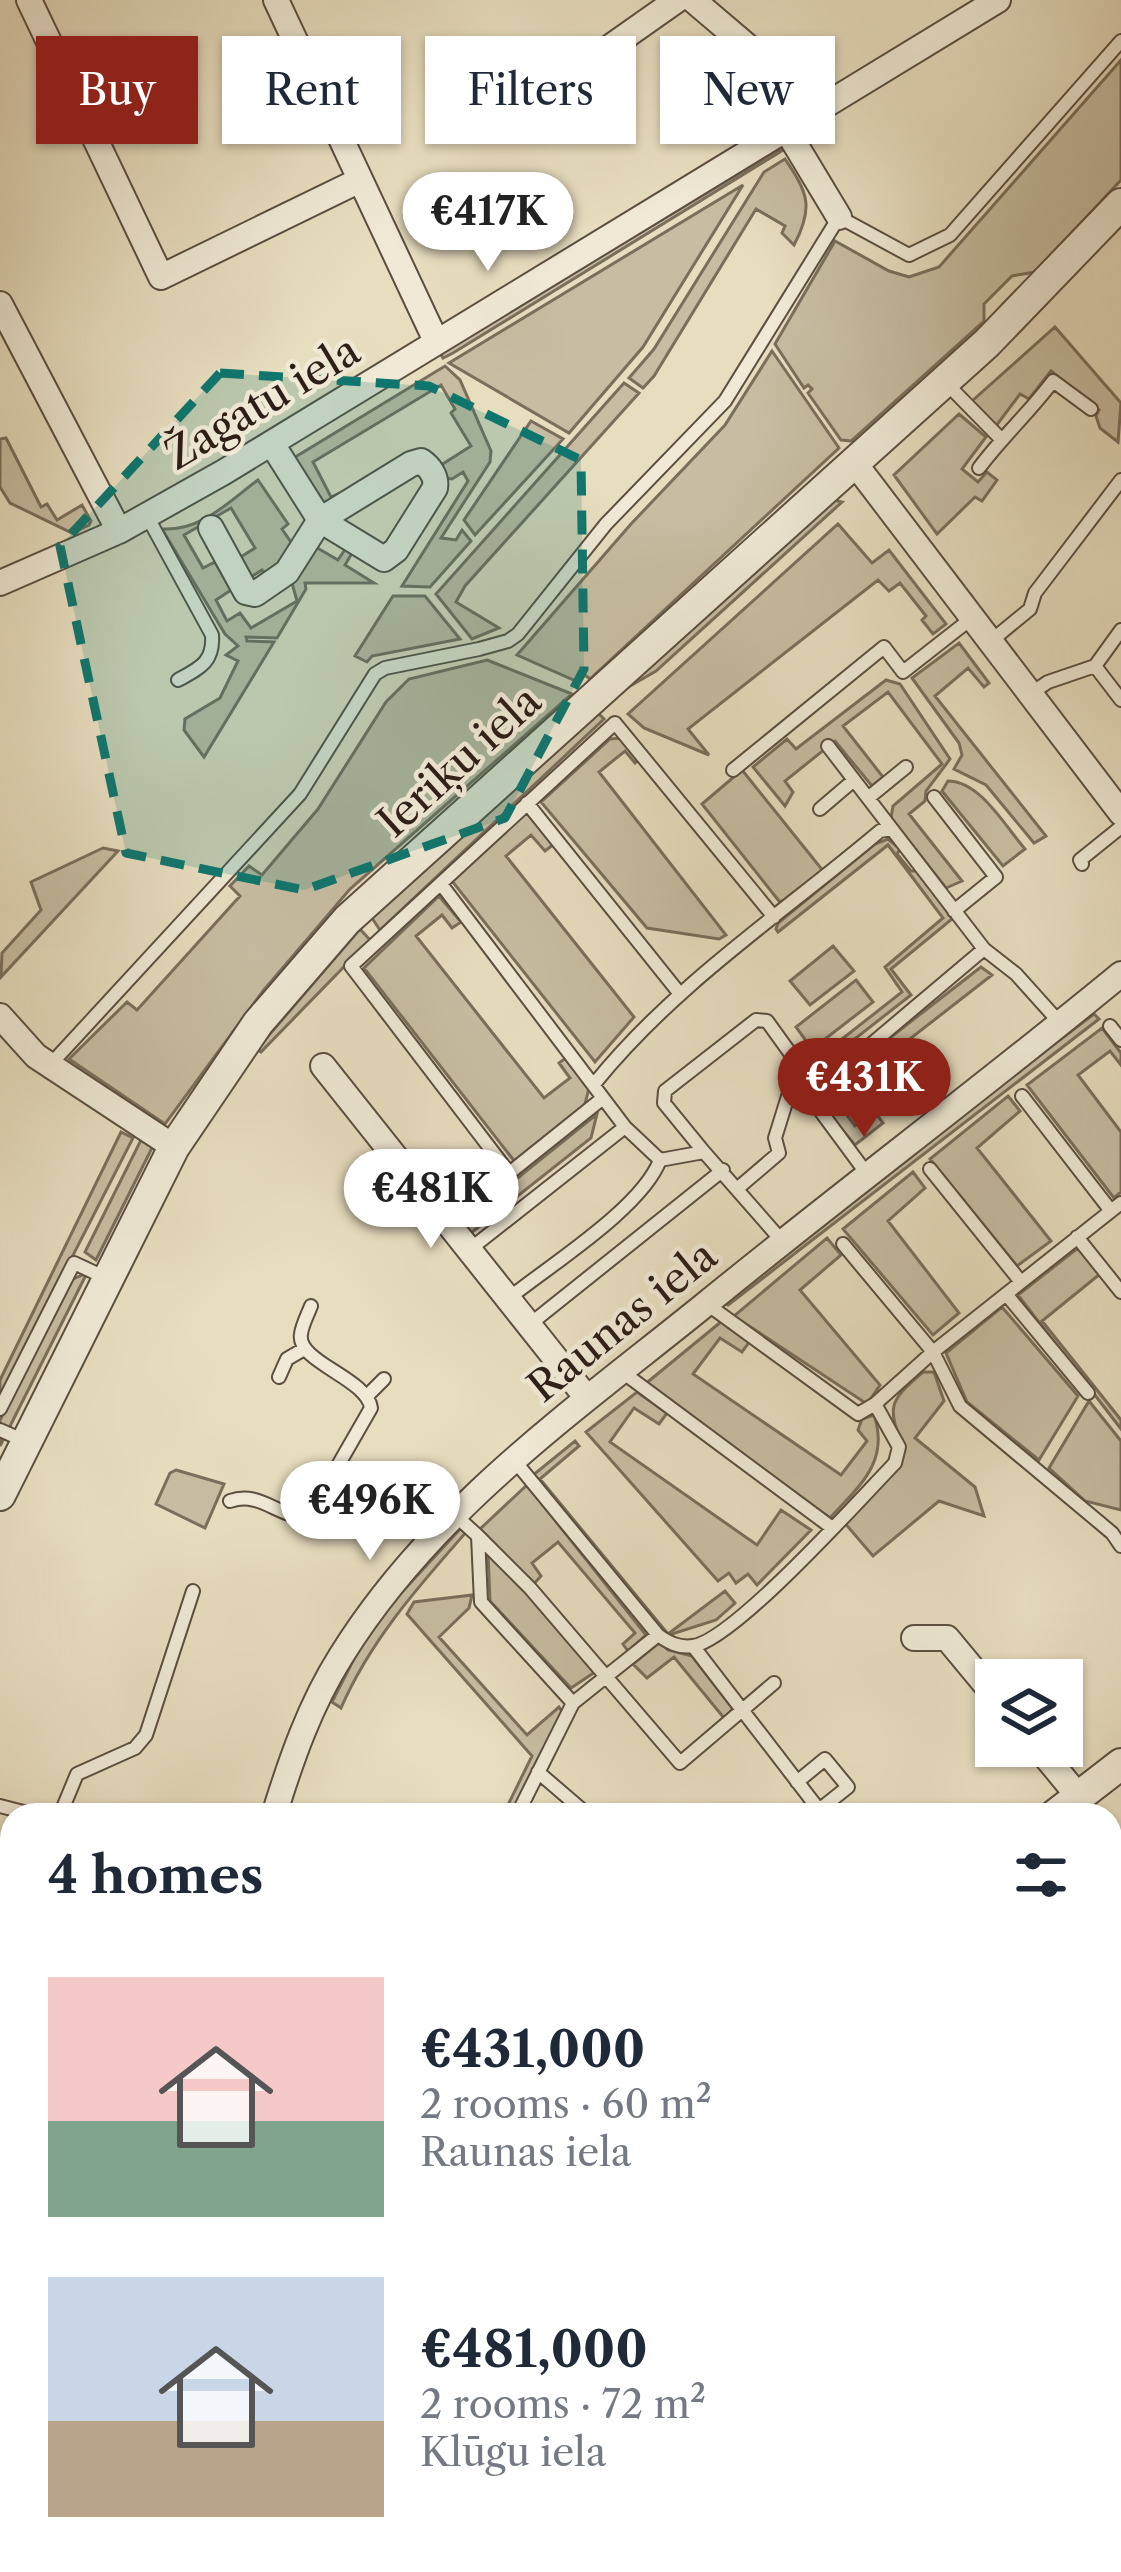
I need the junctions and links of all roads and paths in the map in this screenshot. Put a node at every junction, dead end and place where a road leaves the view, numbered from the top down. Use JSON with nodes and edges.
{"nodes":[{"id":1,"x":29,"y":0,"type":"edge"},
{"id":2,"x":276,"y":0,"type":"edge"},
{"id":3,"x":677,"y":0,"type":"edge"},
{"id":4,"x":693,"y":0,"type":"edge"},
{"id":5,"x":998,"y":0,"type":"edge"},
{"id":6,"x":626,"y":36,"type":"edge"},
{"id":7,"x":735,"y":36,"type":"edge"},
{"id":8,"x":1121,"y":41,"type":"edge"},
{"id":9,"x":835,"y":100,"type":"edge"},
{"id":10,"x":761,"y":144,"type":"edge"},
{"id":11,"x":795,"y":144,"type":"edge"},
{"id":12,"x":358,"y":181,"type":"junction"},
{"id":13,"x":1121,"y":205,"type":"edge"},
{"id":14,"x":838,"y":218,"type":"junction"},
{"id":15,"x":0,"y":304,"type":"edge"},
{"id":16,"x":436,"y":341,"type":"junction"},
{"id":17,"x":944,"y":380,"type":"junction"},
{"id":18,"x":1091,"y":410,"type":"dead end"},
{"id":19,"x":1001,"y":439,"type":"junction"},
{"id":20,"x":272,"y":444,"type":"junction"},
{"id":21,"x":853,"y":461,"type":"junction"},
{"id":22,"x":979,"y":468,"type":"dead end"},
{"id":23,"x":1121,"y":480,"type":"edge"},
{"id":24,"x":148,"y":516,"type":"junction"},
{"id":25,"x":320,"y":520,"type":"junction"},
{"id":26,"x":211,"y":528,"type":"dead end"},
{"id":27,"x":119,"y":531,"type":"junction"},
{"id":28,"x":0,"y":583,"type":"edge"},
{"id":29,"x":972,"y":618,"type":"junction"},
{"id":30,"x":1121,"y":630,"type":"edge"},
{"id":31,"x":990,"y":642,"type":"junction"},
{"id":32,"x":1095,"y":666,"type":"junction"},
{"id":33,"x":178,"y":680,"type":"dead end"},
{"id":34,"x":1030,"y":694,"type":"junction"},
{"id":35,"x":1121,"y":700,"type":"edge"},
{"id":36,"x":828,"y":746,"type":"dead end"},
{"id":37,"x":906,"y":767,"type":"dead end"},
{"id":38,"x":733,"y":770,"type":"dead end"},
{"id":39,"x":854,"y":781,"type":"junction"},
{"id":40,"x":934,"y":797,"type":"dead end"},
{"id":41,"x":868,"y":798,"type":"junction"},
{"id":42,"x":527,"y":803,"type":"junction"},
{"id":43,"x":820,"y":809,"type":"dead end"},
{"id":44,"x":1121,"y":813,"type":"edge"},
{"id":45,"x":1121,"y":827,"type":"edge"},
{"id":46,"x":891,"y":830,"type":"junction"},
{"id":47,"x":1082,"y":863,"type":"dead end"},
{"id":48,"x":441,"y":884,"type":"junction"},
{"id":49,"x":954,"y":911,"type":"junction"},
{"id":50,"x":775,"y":917,"type":"junction"},
{"id":51,"x":983,"y":949,"type":"junction"},
{"id":52,"x":1121,"y":974,"type":"edge"},
{"id":53,"x":680,"y":994,"type":"junction"},
{"id":54,"x":0,"y":1016,"type":"edge"},
{"id":55,"x":1060,"y":1023,"type":"junction"},
{"id":56,"x":1111,"y":1026,"type":"dead end"},
{"id":57,"x":1121,"y":1040,"type":"edge"},
{"id":58,"x":49,"y":1066,"type":"junction"},
{"id":59,"x":323,"y":1066,"type":"dead end"},
{"id":60,"x":595,"y":1083,"type":"junction"},
{"id":61,"x":1022,"y":1096,"type":"dead end"},
{"id":62,"x":603,"y":1098,"type":"junction"},
{"id":63,"x":625,"y":1127,"type":"junction"},
{"id":64,"x":173,"y":1147,"type":"junction"},
{"id":65,"x":704,"y":1152,"type":"junction"},
{"id":66,"x":659,"y":1160,"type":"junction"},
{"id":67,"x":930,"y":1169,"type":"dead end"},
{"id":68,"x":724,"y":1170,"type":"junction"},
{"id":69,"x":509,"y":1172,"type":"junction"},
{"id":70,"x":868,"y":1175,"type":"junction"},
{"id":71,"x":738,"y":1188,"type":"junction"},
{"id":72,"x":1116,"y":1207,"type":"edge"},
{"id":73,"x":624,"y":1208,"type":"junction"},
{"id":74,"x":447,"y":1223,"type":"junction"},
{"id":75,"x":645,"y":1232,"type":"junction"},
{"id":76,"x":1077,"y":1237,"type":"junction"},
{"id":77,"x":783,"y":1242,"type":"junction"},
{"id":78,"x":843,"y":1244,"type":"dead end"},
{"id":79,"x":469,"y":1250,"type":"junction"},
{"id":80,"x":108,"y":1279,"type":"junction"},
{"id":81,"x":1021,"y":1282,"type":"junction"},
{"id":82,"x":1121,"y":1292,"type":"edge"},
{"id":83,"x":1006,"y":1294,"type":"junction"},
{"id":84,"x":508,"y":1298,"type":"junction"},
{"id":85,"x":706,"y":1304,"type":"junction"},
{"id":86,"x":311,"y":1306,"type":"dead end"},
{"id":87,"x":530,"y":1325,"type":"junction"},
{"id":88,"x":304,"y":1349,"type":"junction"},
{"id":89,"x":933,"y":1352,"type":"junction"},
{"id":90,"x":622,"y":1371,"type":"junction"},
{"id":91,"x":279,"y":1377,"type":"dead end"},
{"id":92,"x":384,"y":1378,"type":"dead end"},
{"id":93,"x":1088,"y":1394,"type":"dead end"},
{"id":94,"x":368,"y":1395,"type":"junction"},
{"id":95,"x":587,"y":1398,"type":"junction"},
{"id":96,"x":875,"y":1404,"type":"junction"},
{"id":97,"x":0,"y":1409,"type":"edge"},
{"id":98,"x":13,"y":1436,"type":"edge"},
{"id":99,"x":513,"y":1460,"type":"junction"},
{"id":100,"x":0,"y":1495,"type":"edge"},
{"id":101,"x":230,"y":1501,"type":"dead end"},
{"id":102,"x":454,"y":1514,"type":"junction"},
{"id":103,"x":831,"y":1526,"type":"junction"},
{"id":104,"x":478,"y":1536,"type":"junction"},
{"id":105,"x":1121,"y":1546,"type":"edge"},
{"id":106,"x":193,"y":1591,"type":"dead end"},
{"id":107,"x":658,"y":1635,"type":"junction"},
{"id":108,"x":914,"y":1638,"type":"dead end"},
{"id":109,"x":693,"y":1646,"type":"junction"},
{"id":110,"x":975,"y":1672,"type":"edge"},
{"id":111,"x":605,"y":1677,"type":"junction"},
{"id":112,"x":774,"y":1683,"type":"dead end"},
{"id":113,"x":573,"y":1703,"type":"junction"},
{"id":114,"x":742,"y":1711,"type":"junction"},
{"id":115,"x":1121,"y":1764,"type":"edge"},
{"id":116,"x":1048,"y":1767,"type":"edge"},
{"id":117,"x":538,"y":1772,"type":"junction"},
{"id":118,"x":797,"y":1781,"type":"junction"},
{"id":119,"x":65,"y":1803,"type":"edge"},
{"id":120,"x":278,"y":1803,"type":"edge"},
{"id":121,"x":523,"y":1803,"type":"edge"},
{"id":122,"x":573,"y":1803,"type":"edge"},
{"id":123,"x":814,"y":1803,"type":"edge"},
{"id":124,"x":831,"y":1803,"type":"edge"},
{"id":125,"x":1066,"y":1803,"type":"edge"},
{"id":126,"x":1071,"y":1803,"type":"edge"}],
"edges":[{"from":1,"to":12,"type":"street"},
{"from":2,"to":12,"type":"street"},
{"from":3,"to":6,"type":"street"},
{"from":4,"to":7,"type":"street"},
{"from":5,"to":9,"type":"street","name":"Žagatu iela"},
{"from":8,"to":14,"type":"lane"},
{"from":10,"to":16,"type":"street","name":"Žagatu iela"},
{"from":11,"to":14,"type":"street"},
{"from":12,"to":16,"type":"street"},
{"from":13,"to":17,"type":"street","name":"Ieriķu iela"},
{"from":14,"to":58,"type":"lane"},
{"from":15,"to":27,"type":"street"},
{"from":16,"to":20,"type":"street","name":"Žagatu iela"},
{"from":17,"to":19,"type":"lane"},
{"from":17,"to":21,"type":"street","name":"Ieriķu iela"},
{"from":18,"to":19,"type":"lane"},
{"from":19,"to":22,"type":"lane"},
{"from":20,"to":24,"type":"street","name":"Žagatu iela"},
{"from":20,"to":25,"type":"street"},
{"from":21,"to":29,"type":"street"},
{"from":21,"to":64,"type":"street","name":"Ieriķu iela"},
{"from":23,"to":31,"type":"lane"},
{"from":24,"to":27,"type":"street","name":"Žagatu iela"},
{"from":24,"to":33,"type":"lane"},
{"from":25,"to":25,"type":"street"},
{"from":25,"to":26,"type":"street"},
{"from":27,"to":28,"type":"street","name":"Žagatu iela"},
{"from":29,"to":31,"type":"street"},
{"from":29,"to":38,"type":"lane"},
{"from":30,"to":32,"type":"lane"},
{"from":31,"to":34,"type":"street"},
{"from":32,"to":34,"type":"lane"},
{"from":32,"to":35,"type":"lane"},
{"from":34,"to":44,"type":"street"},
{"from":36,"to":39,"type":"lane"},
{"from":37,"to":41,"type":"lane"},
{"from":39,"to":41,"type":"lane"},
{"from":39,"to":43,"type":"lane"},
{"from":40,"to":49,"type":"lane"},
{"from":41,"to":46,"type":"lane"},
{"from":42,"to":48,"type":"lane"},
{"from":42,"to":50,"type":"lane"},
{"from":42,"to":53,"type":"lane"},
{"from":45,"to":47,"type":"lane"},
{"from":46,"to":49,"type":"lane"},
{"from":46,"to":50,"type":"lane"},
{"from":48,"to":60,"type":"lane"},
{"from":48,"to":69,"type":"lane"},
{"from":49,"to":51,"type":"lane"},
{"from":50,"to":53,"type":"lane"},
{"from":51,"to":55,"type":"lane"},
{"from":51,"to":70,"type":"lane"},
{"from":52,"to":55,"type":"street","name":"Raunas iela"},
{"from":53,"to":60,"type":"lane"},
{"from":54,"to":58,"type":"street"},
{"from":55,"to":70,"type":"street","name":"Raunas iela"},
{"from":56,"to":57,"type":"lane"},
{"from":58,"to":64,"type":"street"},
{"from":59,"to":74,"type":"street"},
{"from":60,"to":62,"type":"lane"},
{"from":61,"to":72,"type":"lane"},
{"from":62,"to":63,"type":"lane"},
{"from":62,"to":69,"type":"lane"},
{"from":63,"to":66,"type":"lane"},
{"from":63,"to":79,"type":"lane"},
{"from":64,"to":80,"type":"street","name":"Ieriķu iela"},
{"from":65,"to":66,"type":"lane"},
{"from":65,"to":68,"type":"lane"},
{"from":65,"to":71,"type":"lane"},
{"from":66,"to":73,"type":"lane"},
{"from":67,"to":81,"type":"lane"},
{"from":68,"to":71,"type":"lane"},
{"from":68,"to":75,"type":"lane"},
{"from":69,"to":74,"type":"lane"},
{"from":70,"to":77,"type":"street","name":"Raunas iela"},
{"from":71,"to":77,"type":"lane"},
{"from":72,"to":76,"type":"lane"},
{"from":73,"to":75,"type":"lane"},
{"from":73,"to":84,"type":"lane"},
{"from":74,"to":79,"type":"street"},
{"from":75,"to":87,"type":"lane"},
{"from":76,"to":81,"type":"lane"},
{"from":76,"to":82,"type":"lane"},
{"from":77,"to":85,"type":"street","name":"Raunas iela"},
{"from":78,"to":89,"type":"lane"},
{"from":79,"to":84,"type":"street"},
{"from":80,"to":97,"type":"lane"},
{"from":80,"to":98,"type":"street","name":"Ieriķu iela"},
{"from":81,"to":83,"type":"lane"},
{"from":83,"to":89,"type":"lane"},
{"from":83,"to":93,"type":"lane"},
{"from":84,"to":87,"type":"street"},
{"from":85,"to":90,"type":"street","name":"Raunas iela"},
{"from":85,"to":96,"type":"lane"},
{"from":86,"to":88,"type":"lane"},
{"from":87,"to":95,"type":"street"},
{"from":88,"to":91,"type":"lane"},
{"from":88,"to":94,"type":"lane"},
{"from":89,"to":96,"type":"lane"},
{"from":89,"to":105,"type":"lane"},
{"from":90,"to":95,"type":"street","name":"Raunas iela"},
{"from":90,"to":103,"type":"lane"},
{"from":92,"to":94,"type":"lane"},
{"from":94,"to":101,"type":"lane"},
{"from":95,"to":99,"type":"street","name":"Raunas iela"},
{"from":96,"to":103,"type":"lane"},
{"from":98,"to":100,"type":"street","name":"Ieriķu iela"},
{"from":99,"to":102,"type":"street","name":"Raunas iela"},
{"from":99,"to":107,"type":"lane"},
{"from":102,"to":104,"type":"lane"},
{"from":102,"to":120,"type":"street","name":"Raunas iela"},
{"from":103,"to":109,"type":"lane"},
{"from":104,"to":111,"type":"lane"},
{"from":104,"to":113,"type":"lane"},
{"from":106,"to":119,"type":"lane"},
{"from":107,"to":109,"type":"lane"},
{"from":107,"to":111,"type":"lane"},
{"from":108,"to":110,"type":"street"},
{"from":109,"to":114,"type":"lane"},
{"from":111,"to":113,"type":"lane"},
{"from":111,"to":114,"type":"lane"},
{"from":112,"to":114,"type":"lane"},
{"from":113,"to":117,"type":"lane"},
{"from":114,"to":118,"type":"lane"},
{"from":115,"to":126,"type":"street"},
{"from":116,"to":125,"type":"street"},
{"from":117,"to":121,"type":"lane"},
{"from":117,"to":122,"type":"lane"},
{"from":118,"to":123,"type":"lane"},
{"from":118,"to":124,"type":"lane"}]}
